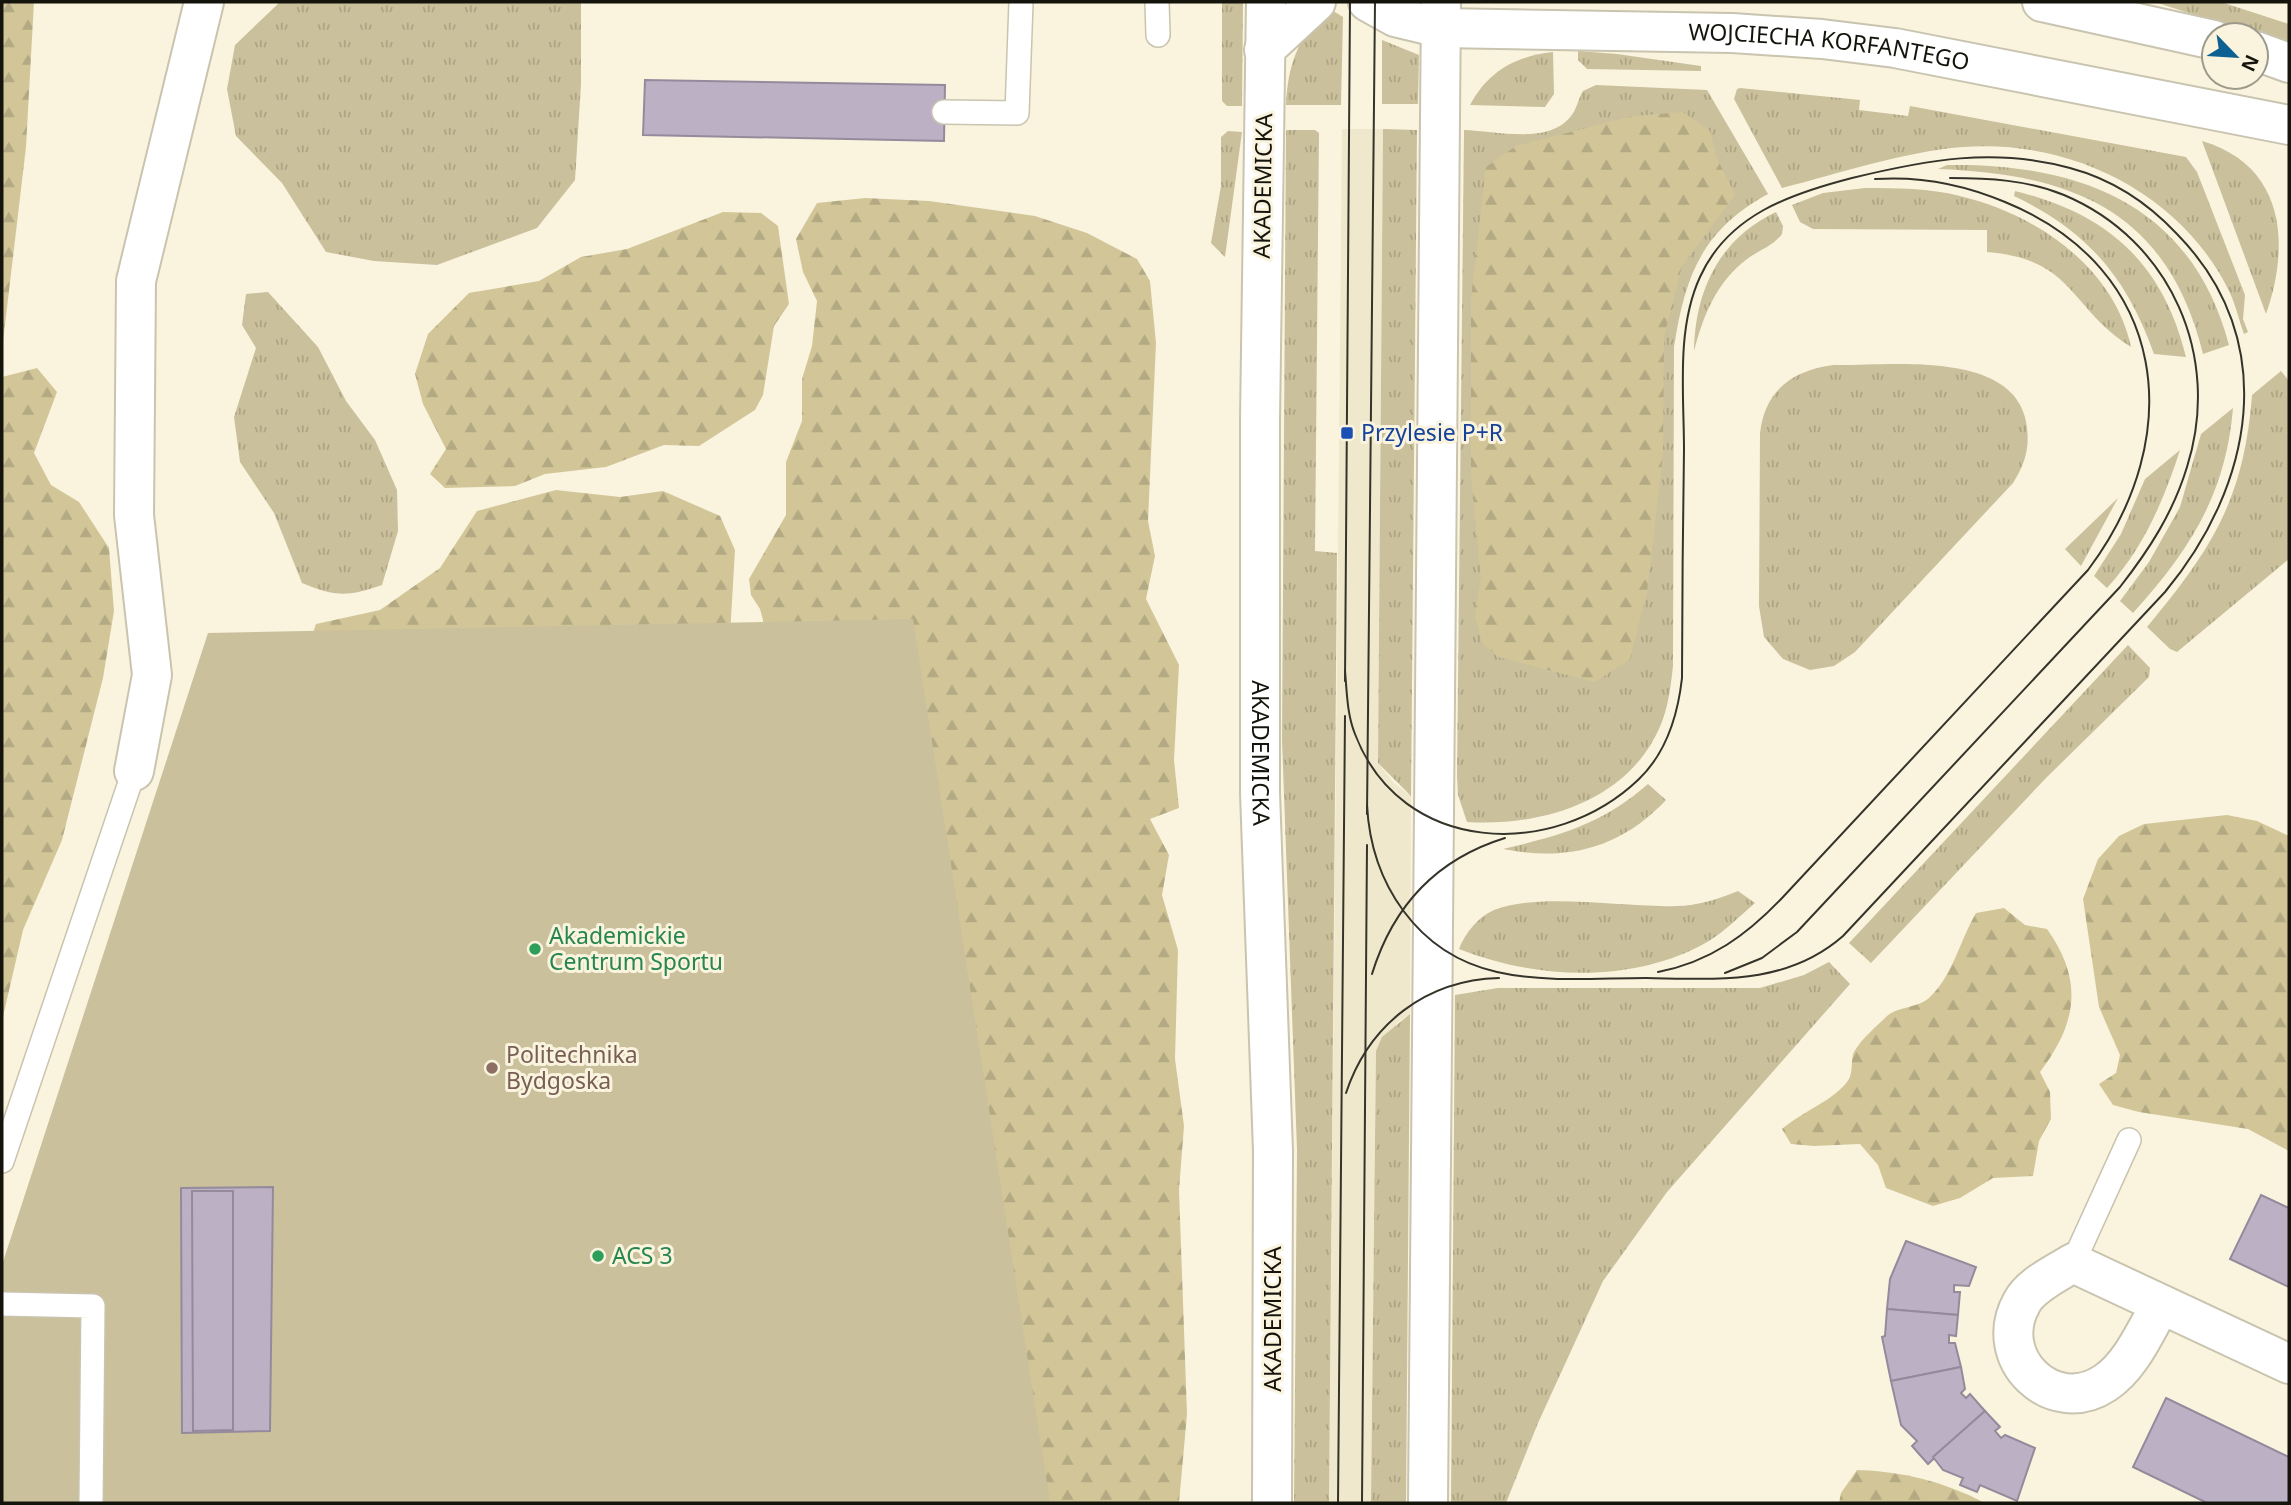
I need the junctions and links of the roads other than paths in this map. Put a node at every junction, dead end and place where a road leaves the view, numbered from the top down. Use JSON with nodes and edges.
{"nodes":[{"id":1,"x":204,"y":2,"type":"edge"},
{"id":2,"x":1021,"y":2,"type":"edge"},
{"id":3,"x":1157,"y":2,"type":"edge"},
{"id":4,"x":1266,"y":2,"type":"edge"},
{"id":5,"x":1316,"y":2,"type":"edge"},
{"id":6,"x":1368,"y":2,"type":"edge"},
{"id":7,"x":2042,"y":2,"type":"edge"},
{"id":8,"x":1441,"y":15,"type":"edge"},
{"id":9,"x":1157,"y":35,"type":"dead end"},
{"id":10,"x":2200,"y":37,"type":"edge"},
{"id":11,"x":1264,"y":50,"type":"junction"},
{"id":12,"x":2270,"y":56,"type":"edge"},
{"id":13,"x":2289,"y":63,"type":"edge"},
{"id":14,"x":944,"y":112,"type":"dead end"},
{"id":15,"x":2289,"y":125,"type":"edge"},
{"id":16,"x":134,"y":771,"type":"joint"},
{"id":17,"x":2129,"y":1140,"type":"dead end"},
{"id":18,"x":2,"y":1161,"type":"edge"},
{"id":19,"x":2073,"y":1263,"type":"junction"},
{"id":20,"x":2,"y":1304,"type":"edge"},
{"id":21,"x":2161,"y":1304,"type":"junction"},
{"id":22,"x":2289,"y":1364,"type":"edge"},
{"id":23,"x":91,"y":1503,"type":"edge"},
{"id":24,"x":1272,"y":1503,"type":"edge"},
{"id":25,"x":1428,"y":1503,"type":"edge"}],
"edges":[{"from":1,"to":16,"type":"street"},
{"from":2,"to":14,"type":"lane"},
{"from":3,"to":9,"type":"lane"},
{"from":4,"to":11,"type":"street","name":"AKADEMICKA"},
{"from":5,"to":11,"type":"street"},
{"from":6,"to":8,"type":"street","name":"WOJCIECHA KORFANTEGO"},
{"from":7,"to":10,"type":"street"},
{"from":8,"to":15,"type":"street","name":"WOJCIECHA KORFANTEGO"},
{"from":8,"to":25,"type":"street"},
{"from":11,"to":24,"type":"street","name":"AKADEMICKA"},
{"from":12,"to":13,"type":"street"},
{"from":16,"to":18,"type":"lane"},
{"from":17,"to":19,"type":"lane"},
{"from":19,"to":21,"type":"street"},
{"from":19,"to":21,"type":"street"},
{"from":20,"to":23,"type":"lane"},
{"from":21,"to":22,"type":"street"}]}
